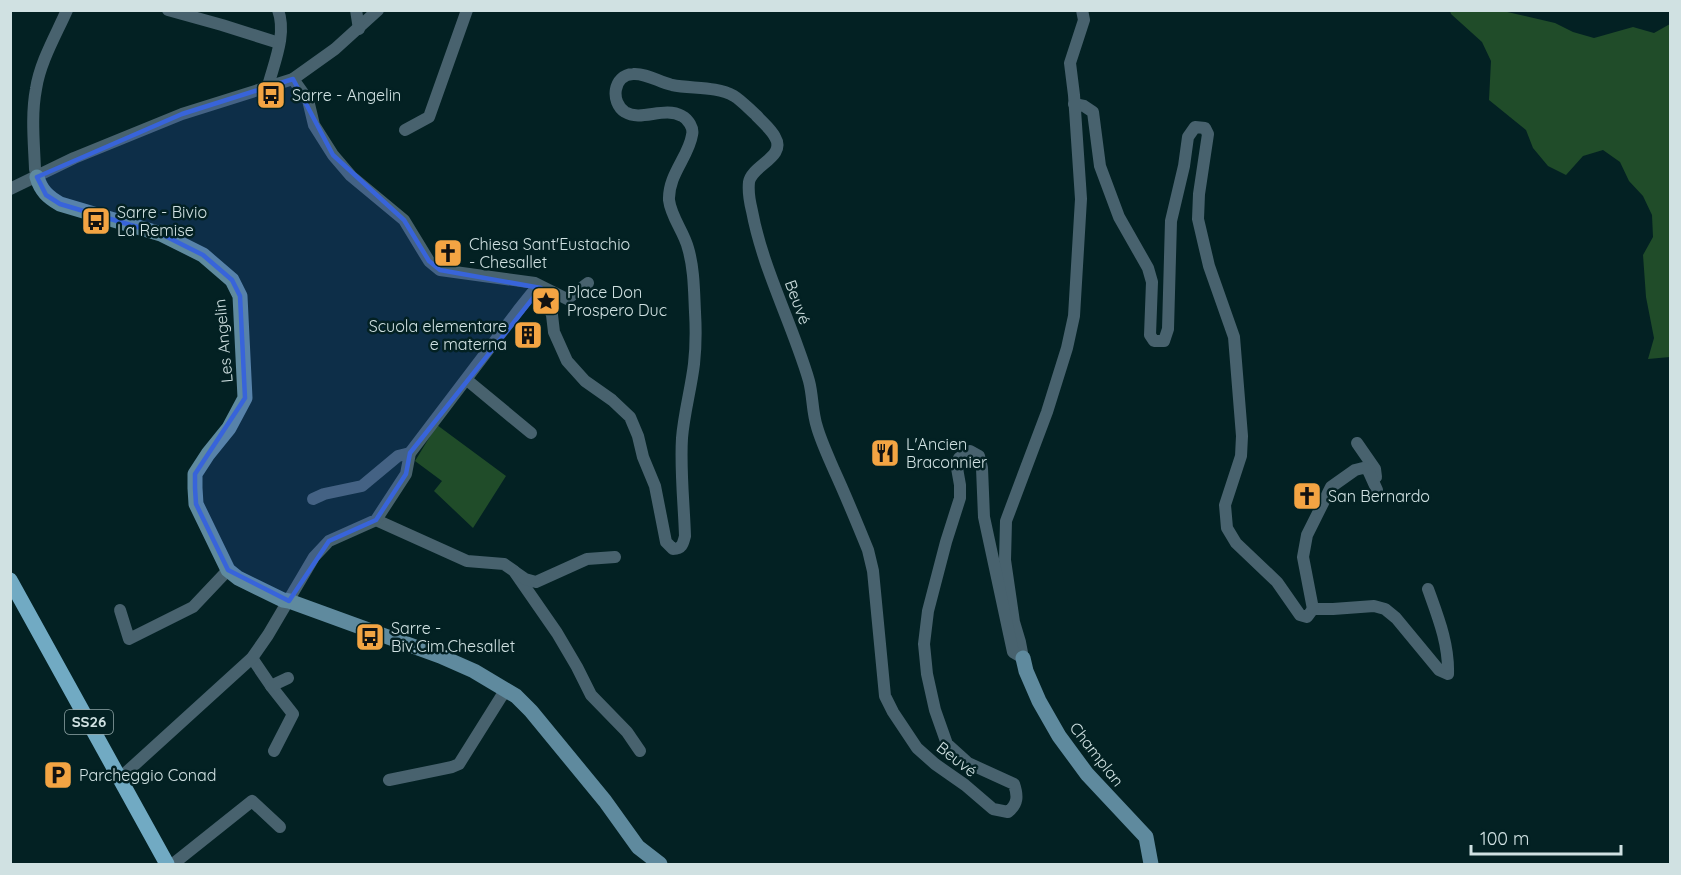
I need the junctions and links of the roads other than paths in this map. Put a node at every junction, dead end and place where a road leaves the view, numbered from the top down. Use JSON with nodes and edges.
{"nodes":[{"id":1,"x":67,"y":10,"type":"edge"},
{"id":2,"x":168,"y":10,"type":"edge"},
{"id":3,"x":278,"y":10,"type":"edge"},
{"id":4,"x":356,"y":10,"type":"edge"},
{"id":5,"x":378,"y":10,"type":"edge"},
{"id":6,"x":468,"y":10,"type":"edge"},
{"id":7,"x":1082,"y":10,"type":"edge"},
{"id":8,"x":359,"y":28,"type":"junction"},
{"id":9,"x":279,"y":43,"type":"junction"},
{"id":10,"x":293,"y":78,"type":"junction"},
{"id":11,"x":268,"y":86,"type":"junction"},
{"id":12,"x":1074,"y":104,"type":"junction"},
{"id":13,"x":405,"y":130,"type":"dead end"},
{"id":14,"x":37,"y":177,"type":"junction"},
{"id":15,"x":10,"y":189,"type":"edge"},
{"id":16,"x":588,"y":282,"type":"dead end"},
{"id":17,"x":541,"y":288,"type":"junction"},
{"id":18,"x":467,"y":380,"type":"junction"},
{"id":19,"x":531,"y":433,"type":"dead end"},
{"id":20,"x":1357,"y":443,"type":"dead end"},
{"id":21,"x":410,"y":453,"type":"junction"},
{"id":22,"x":313,"y":499,"type":"dead end"},
{"id":23,"x":376,"y":520,"type":"junction"},
{"id":24,"x":615,"y":556,"type":"dead end"},
{"id":25,"x":228,"y":570,"type":"junction"},
{"id":26,"x":514,"y":571,"type":"junction"},
{"id":27,"x":10,"y":580,"type":"edge"},
{"id":28,"x":1428,"y":590,"type":"dead end"},
{"id":29,"x":289,"y":601,"type":"junction"},
{"id":30,"x":1313,"y":609,"type":"junction"},
{"id":31,"x":120,"y":610,"type":"dead end"},
{"id":32,"x":252,"y":658,"type":"junction"},
{"id":33,"x":1023,"y":658,"type":"junction"},
{"id":34,"x":288,"y":678,"type":"dead end"},
{"id":35,"x":271,"y":686,"type":"junction"},
{"id":36,"x":507,"y":690,"type":"junction"},
{"id":37,"x":274,"y":751,"type":"dead end"},
{"id":38,"x":640,"y":751,"type":"dead end"},
{"id":39,"x":120,"y":778,"type":"junction"},
{"id":40,"x":388,"y":780,"type":"dead end"},
{"id":41,"x":280,"y":827,"type":"dead end"},
{"id":42,"x":167,"y":864,"type":"edge"},
{"id":43,"x":173,"y":864,"type":"edge"},
{"id":44,"x":660,"y":864,"type":"edge"},
{"id":45,"x":1150,"y":864,"type":"edge"}],
"edges":[{"from":1,"to":14,"type":"street"},
{"from":2,"to":9,"type":"street"},
{"from":3,"to":9,"type":"street"},
{"from":4,"to":8,"type":"street"},
{"from":5,"to":8,"type":"street"},
{"from":6,"to":13,"type":"street"},
{"from":7,"to":12,"type":"street"},
{"from":8,"to":10,"type":"street"},
{"from":9,"to":11,"type":"street"},
{"from":10,"to":11,"type":"street"},
{"from":10,"to":17,"type":"street"},
{"from":11,"to":14,"type":"street"},
{"from":12,"to":30,"type":"street"},
{"from":12,"to":33,"type":"street"},
{"from":14,"to":15,"type":"street"},
{"from":14,"to":25,"type":"street","name":"Les Angelin"},
{"from":16,"to":17,"type":"street"},
{"from":17,"to":18,"type":"street"},
{"from":17,"to":33,"type":"street","name":"Beuvé"},
{"from":18,"to":19,"type":"street"},
{"from":18,"to":21,"type":"street"},
{"from":20,"to":30,"type":"street"},
{"from":21,"to":22,"type":"street"},
{"from":21,"to":23,"type":"street"},
{"from":23,"to":26,"type":"street"},
{"from":23,"to":29,"type":"street"},
{"from":24,"to":26,"type":"street"},
{"from":25,"to":29,"type":"street"},
{"from":25,"to":31,"type":"street"},
{"from":26,"to":38,"type":"street"},
{"from":27,"to":39,"type":"main road","number":"SS26"},
{"from":28,"to":30,"type":"street"},
{"from":29,"to":32,"type":"street"},
{"from":29,"to":36,"type":"street"},
{"from":32,"to":35,"type":"street"},
{"from":32,"to":39,"type":"street"},
{"from":33,"to":45,"type":"street","name":"Champlan"},
{"from":34,"to":35,"type":"street"},
{"from":35,"to":37,"type":"street"},
{"from":36,"to":40,"type":"street"},
{"from":36,"to":44,"type":"street"},
{"from":39,"to":42,"type":"main road","number":"SS26"},
{"from":41,"to":43,"type":"street"}]}
